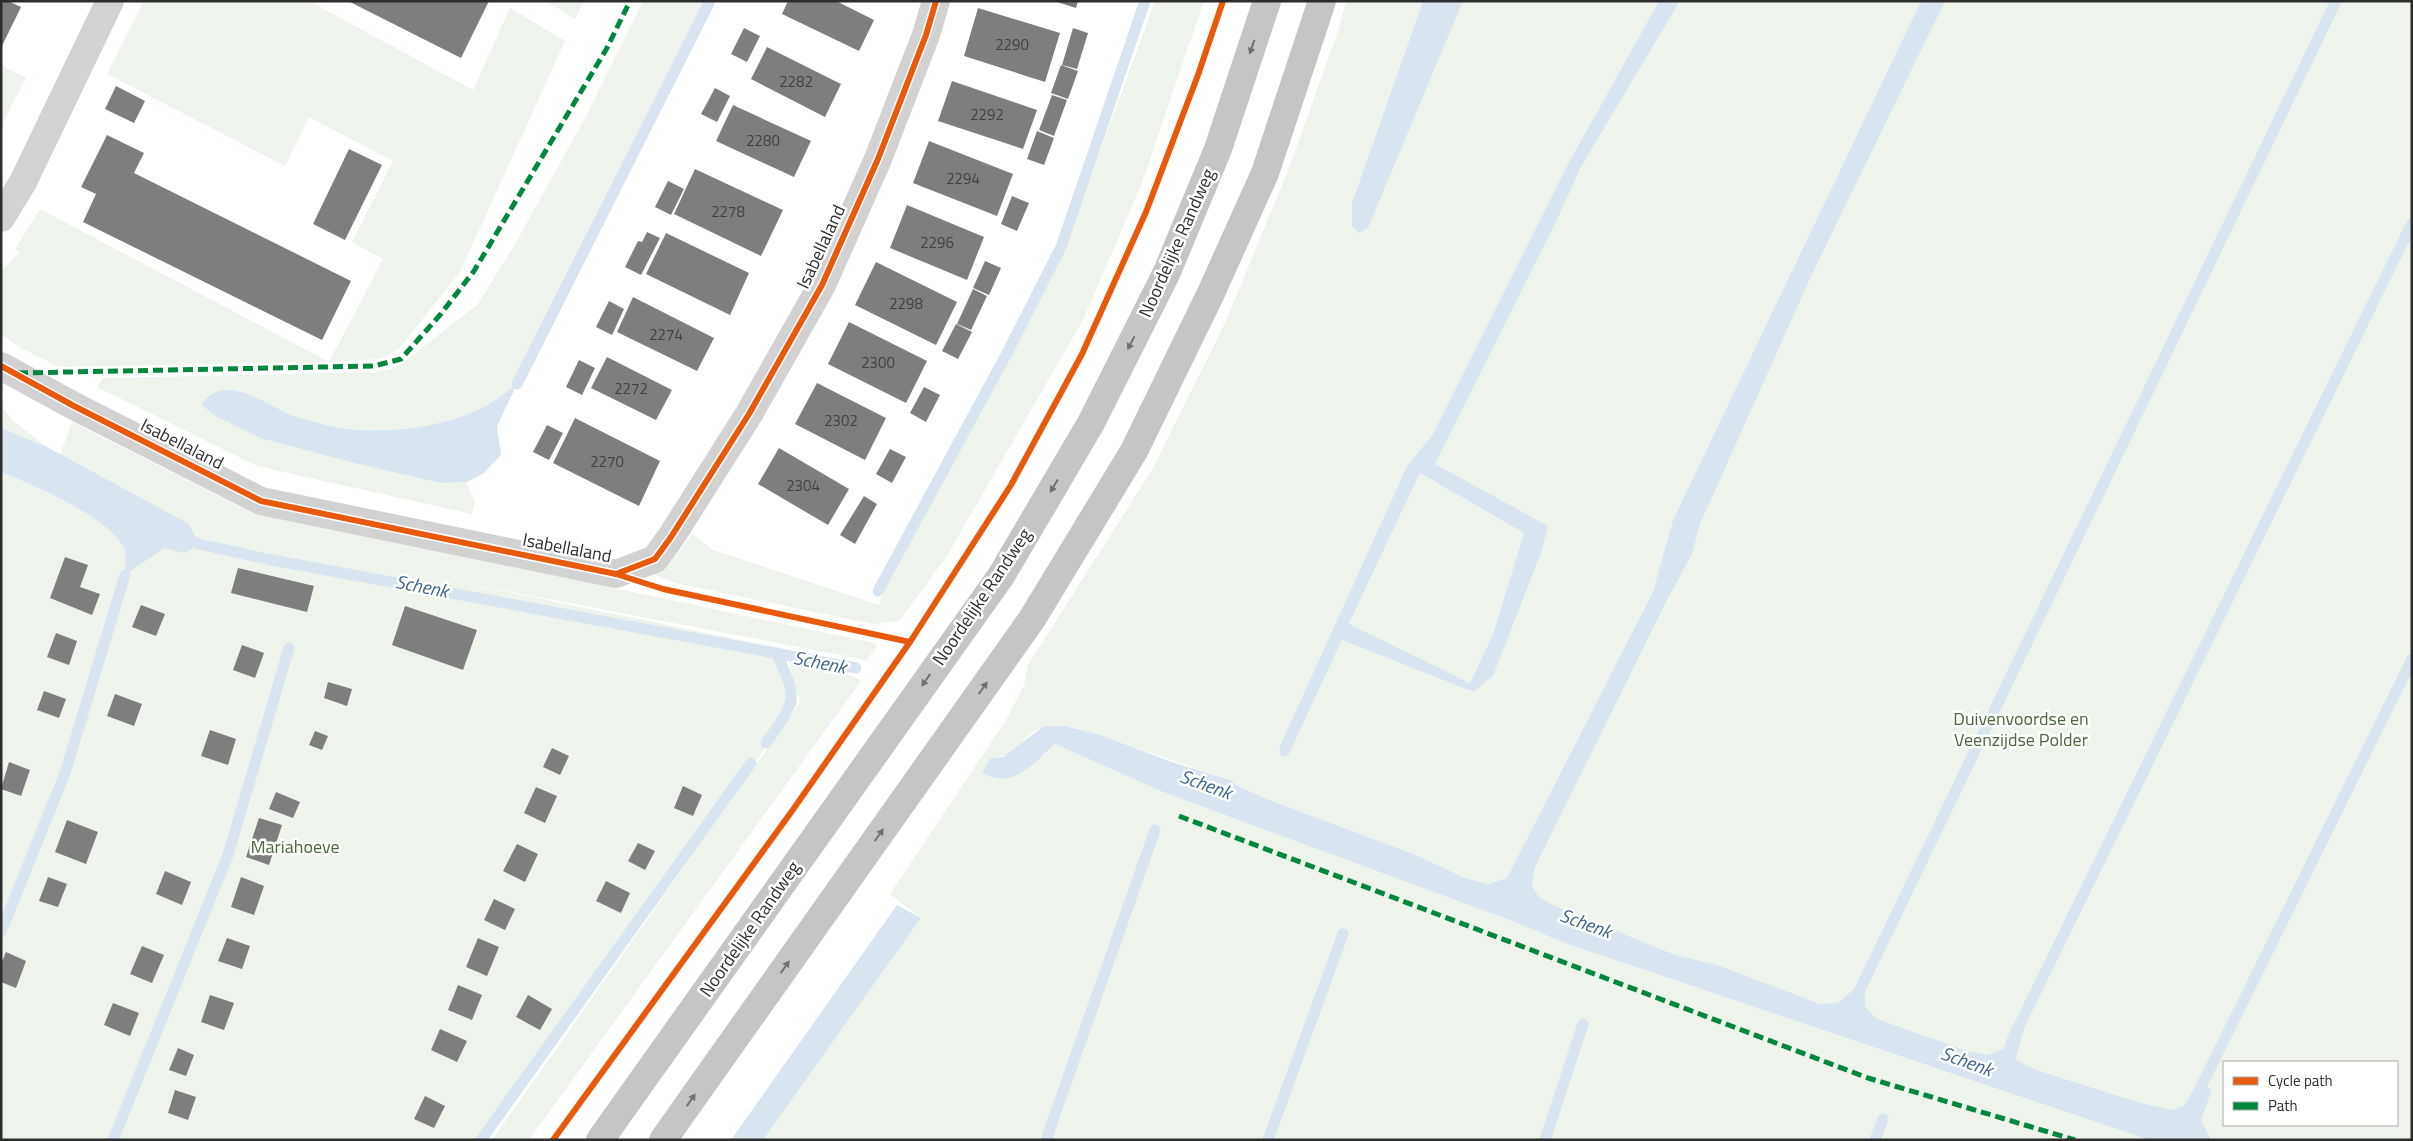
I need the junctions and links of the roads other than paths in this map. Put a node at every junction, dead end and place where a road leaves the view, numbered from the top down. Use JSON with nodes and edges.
{"nodes":[{"id":1,"x":110,"y":1,"type":"edge"},
{"id":2,"x":936,"y":1,"type":"edge"},
{"id":3,"x":1267,"y":1,"type":"edge"},
{"id":4,"x":1322,"y":1,"type":"edge"},
{"id":5,"x":1,"y":218,"type":"edge"},
{"id":6,"x":1,"y":366,"type":"edge"},
{"id":7,"x":600,"y":1140,"type":"edge"},
{"id":8,"x":663,"y":1140,"type":"edge"}],
"edges":[{"from":1,"to":5,"type":"street"},
{"from":2,"to":6,"type":"street","name":"Isabellaland"},
{"from":3,"to":7,"type":"main road","name":"Noordelijke Randweg","one_way":true},
{"from":8,"to":4,"type":"main road","one_way":true}]}
